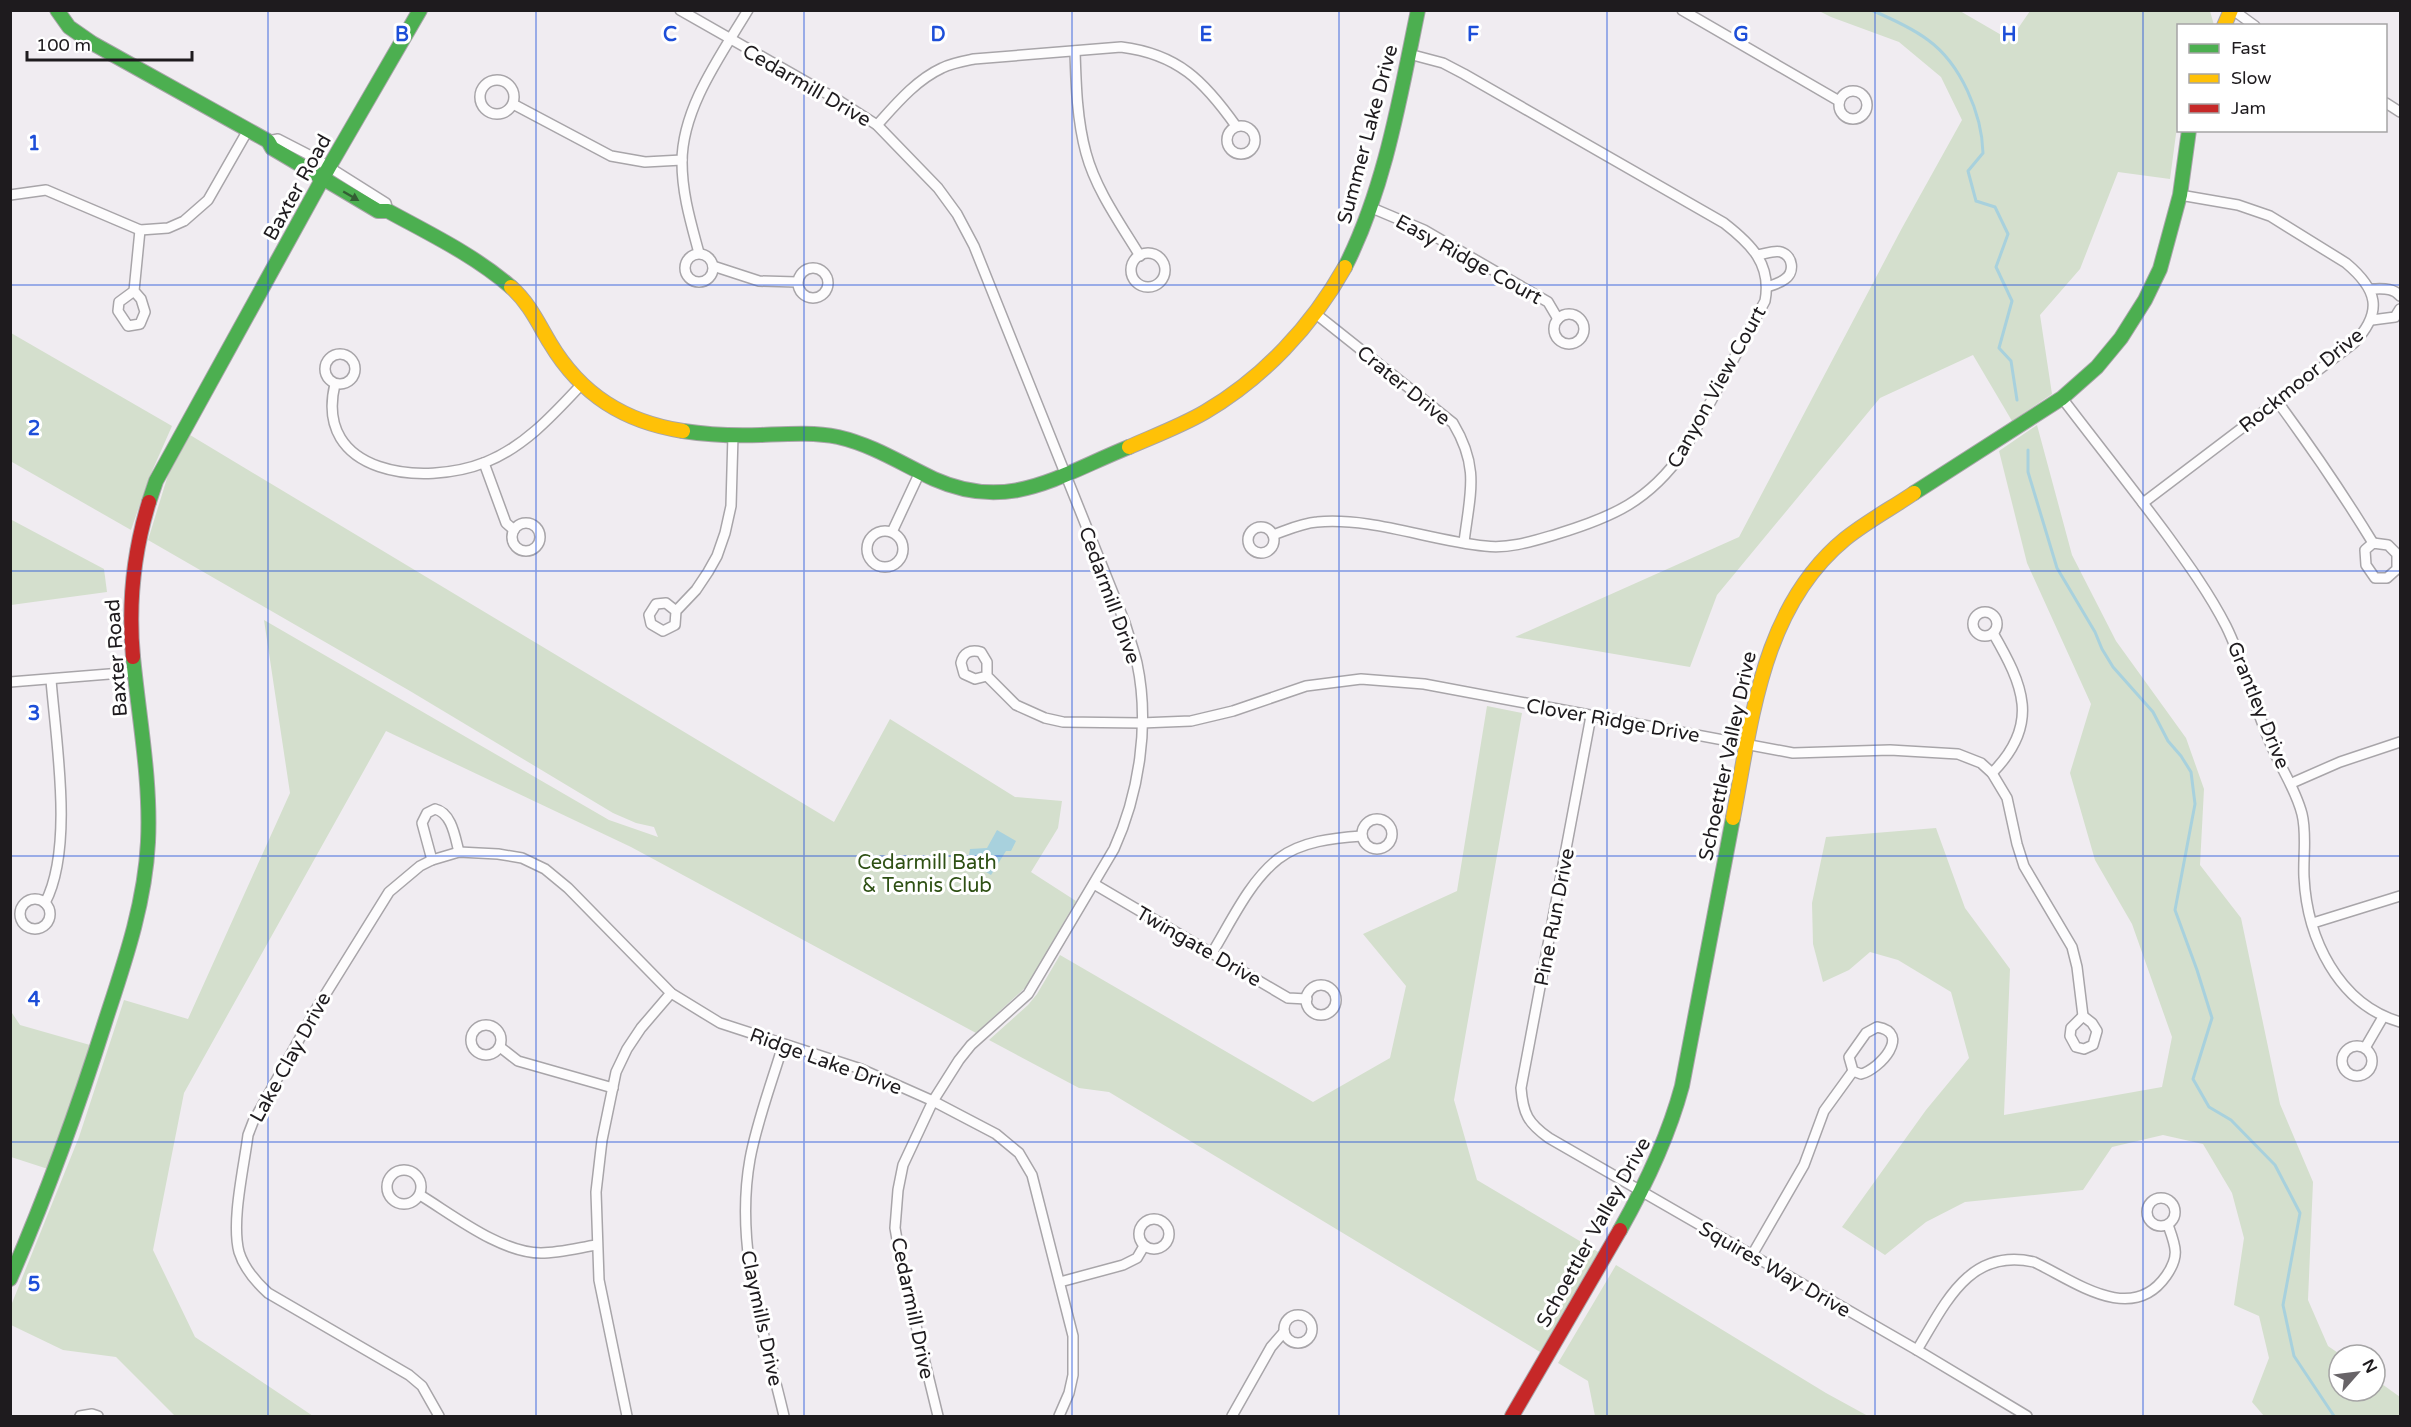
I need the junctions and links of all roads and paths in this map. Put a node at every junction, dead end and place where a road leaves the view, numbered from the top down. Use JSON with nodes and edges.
{"nodes":[{"id":1,"x":57,"y":10,"type":"edge"},
{"id":2,"x":420,"y":10,"type":"edge"},
{"id":3,"x":680,"y":10,"type":"edge"},
{"id":4,"x":748,"y":10,"type":"edge"},
{"id":5,"x":1418,"y":10,"type":"edge"},
{"id":6,"x":1682,"y":10,"type":"edge"},
{"id":7,"x":2232,"y":10,"type":"edge"},
{"id":8,"x":2225,"y":24,"type":"edge"},
{"id":9,"x":2253,"y":24,"type":"edge"},
{"id":10,"x":730,"y":40,"type":"junction"},
{"id":11,"x":1075,"y":51,"type":"junction"},
{"id":12,"x":1409,"y":54,"type":"junction"},
{"id":13,"x":1839,"y":101,"type":"dead end"},
{"id":14,"x":513,"y":104,"type":"dead end"},
{"id":15,"x":2387,"y":104,"type":"edge"},
{"id":16,"x":2400,"y":112,"type":"edge"},
{"id":17,"x":877,"y":124,"type":"junction"},
{"id":18,"x":1236,"y":126,"type":"dead end"},
{"id":19,"x":248,"y":130,"type":"junction"},
{"id":20,"x":2189,"y":132,"type":"edge"},
{"id":21,"x":682,"y":160,"type":"junction"},
{"id":22,"x":326,"y":173,"type":"junction"},
{"id":23,"x":10,"y":195,"type":"edge"},
{"id":24,"x":2180,"y":195,"type":"junction"},
{"id":25,"x":1372,"y":208,"type":"junction"},
{"id":26,"x":140,"y":230,"type":"junction"},
{"id":27,"x":699,"y":254,"type":"junction"},
{"id":28,"x":1757,"y":255,"type":"junction"},
{"id":29,"x":1140,"y":256,"type":"dead end"},
{"id":30,"x":713,"y":266,"type":"junction"},
{"id":31,"x":797,"y":282,"type":"dead end"},
{"id":32,"x":1767,"y":287,"type":"junction"},
{"id":33,"x":2370,"y":289,"type":"junction"},
{"id":34,"x":134,"y":291,"type":"dead end"},
{"id":35,"x":2400,"y":296,"type":"edge"},
{"id":36,"x":2400,"y":309,"type":"edge"},
{"id":37,"x":1316,"y":314,"type":"junction"},
{"id":38,"x":1558,"y":319,"type":"dead end"},
{"id":39,"x":2372,"y":320,"type":"junction"},
{"id":40,"x":335,"y":384,"type":"dead end"},
{"id":41,"x":581,"y":385,"type":"junction"},
{"id":42,"x":2062,"y":399,"type":"junction"},
{"id":43,"x":2277,"y":401,"type":"junction"},
{"id":44,"x":733,"y":435,"type":"junction"},
{"id":45,"x":484,"y":463,"type":"junction"},
{"id":46,"x":920,"y":472,"type":"junction"},
{"id":47,"x":1065,"y":473,"type":"junction"},
{"id":48,"x":2143,"y":503,"type":"junction"},
{"id":49,"x":514,"y":530,"type":"dead end"},
{"id":50,"x":891,"y":532,"type":"junction"},
{"id":51,"x":1273,"y":535,"type":"dead end"},
{"id":52,"x":1464,"y":542,"type":"junction"},
{"id":53,"x":2373,"y":543,"type":"dead end"},
{"id":54,"x":676,"y":611,"type":"dead end"},
{"id":55,"x":1993,"y":633,"type":"dead end"},
{"id":56,"x":134,"y":672,"type":"junction"},
{"id":57,"x":987,"y":676,"type":"dead end"},
{"id":58,"x":51,"y":680,"type":"junction"},
{"id":59,"x":10,"y":682,"type":"edge"},
{"id":60,"x":1591,"y":716,"type":"junction"},
{"id":61,"x":1141,"y":723,"type":"junction"},
{"id":62,"x":2400,"y":742,"type":"edge"},
{"id":63,"x":1747,"y":745,"type":"junction"},
{"id":64,"x":1992,"y":773,"type":"junction"},
{"id":65,"x":2292,"y":783,"type":"junction"},
{"id":66,"x":1362,"y":836,"type":"dead end"},
{"id":67,"x":459,"y":852,"type":"junction"},
{"id":68,"x":437,"y":858,"type":"junction"},
{"id":69,"x":1094,"y":884,"type":"junction"},
{"id":70,"x":2400,"y":896,"type":"edge"},
{"id":71,"x":45,"y":903,"type":"dead end"},
{"id":72,"x":2313,"y":923,"type":"junction"},
{"id":73,"x":1212,"y":953,"type":"junction"},
{"id":74,"x":671,"y":993,"type":"junction"},
{"id":75,"x":1307,"y":999,"type":"dead end"},
{"id":76,"x":2083,"y":1016,"type":"dead end"},
{"id":77,"x":2383,"y":1017,"type":"junction"},
{"id":78,"x":2400,"y":1022,"type":"edge"},
{"id":79,"x":783,"y":1045,"type":"junction"},
{"id":80,"x":500,"y":1047,"type":"dead end"},
{"id":81,"x":2365,"y":1048,"type":"dead end"},
{"id":82,"x":1853,"y":1071,"type":"junction"},
{"id":83,"x":613,"y":1088,"type":"junction"},
{"id":84,"x":933,"y":1101,"type":"junction"},
{"id":85,"x":1527,"y":1118,"type":"joint"},
{"id":86,"x":1641,"y":1193,"type":"junction"},
{"id":87,"x":420,"y":1195,"type":"dead end"},
{"id":88,"x":2168,"y":1225,"type":"dead end"},
{"id":89,"x":596,"y":1245,"type":"junction"},
{"id":90,"x":1144,"y":1246,"type":"dead end"},
{"id":91,"x":1752,"y":1255,"type":"junction"},
{"id":92,"x":10,"y":1279,"type":"edge"},
{"id":93,"x":1060,"y":1282,"type":"junction"},
{"id":94,"x":1284,"y":1332,"type":"dead end"},
{"id":95,"x":1917,"y":1350,"type":"junction"},
{"id":96,"x":80,"y":1416,"type":"edge"},
{"id":97,"x":98,"y":1416,"type":"edge"},
{"id":98,"x":439,"y":1416,"type":"edge"},
{"id":99,"x":627,"y":1416,"type":"edge"},
{"id":100,"x":784,"y":1416,"type":"edge"},
{"id":101,"x":938,"y":1416,"type":"edge"},
{"id":102,"x":1059,"y":1416,"type":"edge"},
{"id":103,"x":1232,"y":1416,"type":"edge"},
{"id":104,"x":1512,"y":1416,"type":"edge"},
{"id":105,"x":2027,"y":1416,"type":"edge"}],
"edges":[{"from":1,"to":19,"type":"street","name":"Summer Lake Drive"},
{"from":2,"to":22,"type":"street","name":"Baxter Road"},
{"from":3,"to":10,"type":"street","name":"Cedarmill Drive"},
{"from":4,"to":10,"type":"street"},
{"from":5,"to":12,"type":"street","name":"Summer Lake Drive"},
{"from":6,"to":13,"type":"street"},
{"from":7,"to":8,"type":"street"},
{"from":7,"to":9,"type":"street"},
{"from":10,"to":17,"type":"street","name":"Cedarmill Drive"},
{"from":10,"to":21,"type":"street"},
{"from":11,"to":17,"type":"street"},
{"from":11,"to":18,"type":"street"},
{"from":11,"to":29,"type":"street"},
{"from":12,"to":25,"type":"street","name":"Summer Lake Drive"},
{"from":12,"to":28,"type":"street","name":"Canyon View Court"},
{"from":14,"to":21,"type":"street"},
{"from":15,"to":16,"type":"street"},
{"from":17,"to":47,"type":"street","name":"Cedarmill Drive"},
{"from":19,"to":22,"type":"street","name":"Summer Lake Drive"},
{"from":19,"to":26,"type":"street"},
{"from":20,"to":24,"type":"street","name":"Schoettler Valley Drive"},
{"from":21,"to":27,"type":"street"},
{"from":22,"to":41,"type":"street","name":"Summer Lake Drive"},
{"from":22,"to":56,"type":"street","name":"Baxter Road"},
{"from":23,"to":26,"type":"street"},
{"from":24,"to":33,"type":"street"},
{"from":24,"to":42,"type":"street","name":"Schoettler Valley Drive"},
{"from":25,"to":37,"type":"street","name":"Summer Lake Drive"},
{"from":25,"to":38,"type":"street","name":"Easy Ridge Court"},
{"from":26,"to":34,"type":"street"},
{"from":27,"to":30,"type":"street"},
{"from":27,"to":30,"type":"street"},
{"from":28,"to":32,"type":"street","name":"Canyon View Court"},
{"from":28,"to":32,"type":"street"},
{"from":30,"to":31,"type":"street"},
{"from":32,"to":52,"type":"street","name":"Canyon View Court"},
{"from":33,"to":35,"type":"street"},
{"from":33,"to":39,"type":"street","name":"Rockmoor Drive"},
{"from":36,"to":39,"type":"street"},
{"from":37,"to":47,"type":"street","name":"Summer Lake Drive"},
{"from":37,"to":52,"type":"street","name":"Crater Drive"},
{"from":39,"to":43,"type":"street","name":"Rockmoor Drive"},
{"from":40,"to":45,"type":"street"},
{"from":41,"to":44,"type":"street","name":"Summer Lake Drive"},
{"from":41,"to":45,"type":"street"},
{"from":42,"to":48,"type":"street","name":"Grantley Drive"},
{"from":42,"to":63,"type":"street","name":"Schoettler Valley Drive"},
{"from":43,"to":48,"type":"street","name":"Rockmoor Drive"},
{"from":43,"to":53,"type":"street"},
{"from":44,"to":46,"type":"street","name":"Summer Lake Drive"},
{"from":44,"to":54,"type":"street"},
{"from":45,"to":49,"type":"street"},
{"from":46,"to":47,"type":"street","name":"Summer Lake Drive"},
{"from":46,"to":50,"type":"street"},
{"from":47,"to":61,"type":"street","name":"Cedarmill Drive"},
{"from":48,"to":65,"type":"street","name":"Grantley Drive"},
{"from":50,"to":50,"type":"street"},
{"from":51,"to":52,"type":"street","name":"Canyon View Court"},
{"from":55,"to":64,"type":"street"},
{"from":56,"to":58,"type":"street"},
{"from":56,"to":92,"type":"street","name":"Baxter Road"},
{"from":57,"to":61,"type":"street","name":"Clover Ridge Drive"},
{"from":58,"to":59,"type":"street"},
{"from":58,"to":71,"type":"street"},
{"from":60,"to":61,"type":"street","name":"Clover Ridge Drive"},
{"from":60,"to":63,"type":"street","name":"Clover Ridge Drive"},
{"from":60,"to":85,"type":"street","name":"Pine Run Drive"},
{"from":61,"to":69,"type":"street","name":"Cedarmill Drive"},
{"from":62,"to":65,"type":"street"},
{"from":63,"to":64,"type":"street","name":"Clover Ridge Drive"},
{"from":63,"to":86,"type":"street","name":"Schoettler Valley Drive"},
{"from":64,"to":76,"type":"street","name":"Clover Ridge Drive"},
{"from":65,"to":72,"type":"street","name":"Grantley Drive"},
{"from":66,"to":73,"type":"street"},
{"from":67,"to":68,"type":"street","name":"Ridge Lake Drive"},
{"from":67,"to":68,"type":"street"},
{"from":67,"to":74,"type":"street","name":"Ridge Lake Drive"},
{"from":68,"to":98,"type":"street","name":"Lake Clay Drive"},
{"from":69,"to":73,"type":"street","name":"Twingate Drive"},
{"from":69,"to":84,"type":"street","name":"Cedarmill Drive"},
{"from":70,"to":72,"type":"street"},
{"from":72,"to":77,"type":"street","name":"Grantley Drive"},
{"from":73,"to":75,"type":"street","name":"Twingate Drive"},
{"from":74,"to":79,"type":"street","name":"Ridge Lake Drive"},
{"from":74,"to":83,"type":"street"},
{"from":77,"to":78,"type":"street","name":"Grantley Drive"},
{"from":77,"to":81,"type":"street"},
{"from":79,"to":84,"type":"street","name":"Ridge Lake Drive"},
{"from":79,"to":100,"type":"street","name":"Claymills Drive"},
{"from":80,"to":83,"type":"street"},
{"from":82,"to":82,"type":"street"},
{"from":82,"to":91,"type":"street"},
{"from":83,"to":89,"type":"street"},
{"from":84,"to":93,"type":"street","name":"Ridge Lake Drive"},
{"from":84,"to":101,"type":"street","name":"Cedarmill Drive"},
{"from":85,"to":86,"type":"street","name":"Squires Way Drive"},
{"from":86,"to":91,"type":"street","name":"Squires Way Drive"},
{"from":86,"to":104,"type":"street","name":"Schoettler Valley Drive"},
{"from":87,"to":89,"type":"street"},
{"from":88,"to":95,"type":"street"},
{"from":89,"to":99,"type":"street"},
{"from":90,"to":93,"type":"street"},
{"from":91,"to":95,"type":"street","name":"Squires Way Drive"},
{"from":93,"to":102,"type":"street","name":"Ridge Lake Drive"},
{"from":94,"to":103,"type":"street"},
{"from":95,"to":105,"type":"street","name":"Squires Way Drive"},
{"from":96,"to":97,"type":"street"}]}
